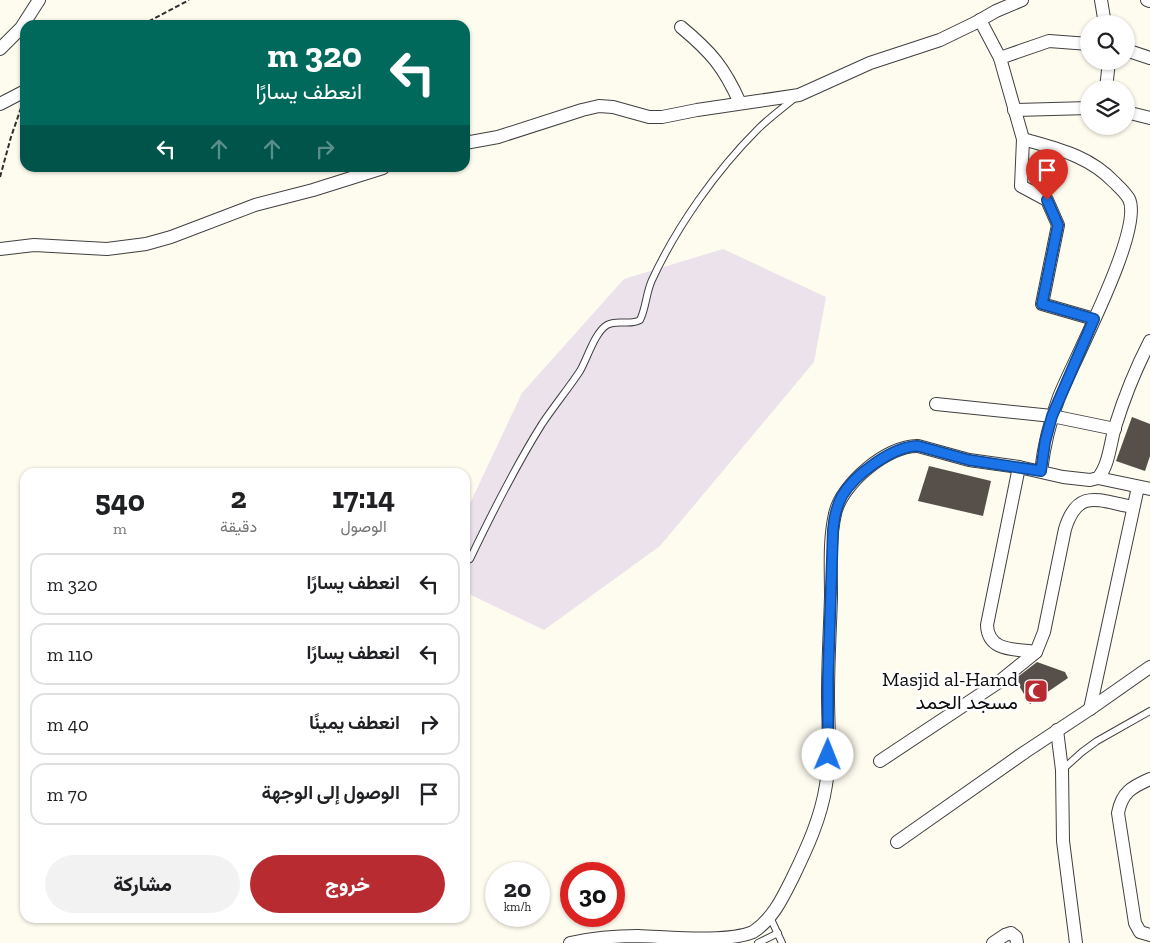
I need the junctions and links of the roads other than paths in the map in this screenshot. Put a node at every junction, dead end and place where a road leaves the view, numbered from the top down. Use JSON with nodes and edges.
{"nodes":[{"id":1,"x":39,"y":0,"type":"edge"},
{"id":2,"x":1022,"y":0,"type":"edge"},
{"id":3,"x":1101,"y":0,"type":"edge"},
{"id":4,"x":1104,"y":15,"type":"edge"},
{"id":5,"x":26,"y":20,"type":"edge"},
{"id":6,"x":980,"y":20,"type":"junction"},
{"id":7,"x":681,"y":27,"type":"dead end"},
{"id":8,"x":20,"y":29,"type":"edge"},
{"id":9,"x":1080,"y":43,"type":"edge"},
{"id":10,"x":0,"y":49,"type":"edge"},
{"id":11,"x":1135,"y":53,"type":"edge"},
{"id":12,"x":1000,"y":58,"type":"junction"},
{"id":13,"x":1150,"y":58,"type":"edge"},
{"id":14,"x":798,"y":95,"type":"junction"},
{"id":15,"x":20,"y":97,"type":"edge"},
{"id":16,"x":740,"y":103,"type":"junction"},
{"id":17,"x":0,"y":104,"type":"edge"},
{"id":18,"x":1080,"y":108,"type":"edge"},
{"id":19,"x":1014,"y":110,"type":"junction"},
{"id":20,"x":1146,"y":117,"type":"edge"},
{"id":21,"x":1150,"y":130,"type":"edge"},
{"id":22,"x":1023,"y":139,"type":"junction"},
{"id":23,"x":470,"y":142,"type":"edge"},
{"id":24,"x":369,"y":172,"type":"edge"},
{"id":25,"x":0,"y":249,"type":"edge"},
{"id":26,"x":1094,"y":319,"type":"junction"},
{"id":27,"x":1150,"y":341,"type":"edge"},
{"id":28,"x":936,"y":404,"type":"dead end"},
{"id":29,"x":1052,"y":416,"type":"junction"},
{"id":30,"x":1115,"y":429,"type":"junction"},
{"id":31,"x":1019,"y":467,"type":"junction"},
{"id":32,"x":1041,"y":471,"type":"junction"},
{"id":33,"x":1098,"y":478,"type":"junction"},
{"id":34,"x":1144,"y":488,"type":"edge"},
{"id":35,"x":1133,"y":507,"type":"junction"},
{"id":36,"x":470,"y":559,"type":"dead end"},
{"id":37,"x":1036,"y":652,"type":"junction"},
{"id":38,"x":1150,"y":667,"type":"edge"},
{"id":39,"x":1090,"y":709,"type":"junction"},
{"id":40,"x":1150,"y":711,"type":"edge"},
{"id":41,"x":1057,"y":730,"type":"junction"},
{"id":42,"x":880,"y":761,"type":"dead end"},
{"id":43,"x":1062,"y":770,"type":"junction"},
{"id":44,"x":1150,"y":779,"type":"edge"},
{"id":45,"x":897,"y":842,"type":"dead end"},
{"id":46,"x":770,"y":917,"type":"junction"},
{"id":47,"x":778,"y":933,"type":"junction"},
{"id":48,"x":1150,"y":934,"type":"edge"},
{"id":49,"x":570,"y":943,"type":"edge"},
{"id":50,"x":758,"y":943,"type":"edge"},
{"id":51,"x":782,"y":943,"type":"edge"},
{"id":52,"x":993,"y":943,"type":"edge"},
{"id":53,"x":1018,"y":943,"type":"edge"},
{"id":54,"x":1076,"y":943,"type":"edge"}],
"edges":[{"from":1,"to":5,"type":"street"},
{"from":2,"to":6,"type":"street"},
{"from":3,"to":4,"type":"street"},
{"from":6,"to":12,"type":"street"},
{"from":6,"to":14,"type":"street"},
{"from":7,"to":16,"type":"street"},
{"from":8,"to":10,"type":"street"},
{"from":9,"to":12,"type":"street"},
{"from":11,"to":13,"type":"street"},
{"from":12,"to":19,"type":"street"},
{"from":14,"to":16,"type":"street"},
{"from":14,"to":36,"type":"lane"},
{"from":15,"to":17,"type":"street"},
{"from":16,"to":23,"type":"street"},
{"from":18,"to":19,"type":"street"},
{"from":19,"to":22,"type":"street"},
{"from":20,"to":21,"type":"street"},
{"from":22,"to":26,"type":"street"},
{"from":22,"to":26,"type":"street"},
{"from":24,"to":25,"type":"street"},
{"from":26,"to":29,"type":"street"},
{"from":27,"to":30,"type":"street"},
{"from":28,"to":29,"type":"street"},
{"from":29,"to":30,"type":"street"},
{"from":29,"to":32,"type":"street"},
{"from":30,"to":33,"type":"street"},
{"from":31,"to":32,"type":"street"},
{"from":31,"to":37,"type":"street"},
{"from":31,"to":46,"type":"street"},
{"from":32,"to":33,"type":"street"},
{"from":33,"to":34,"type":"street"},
{"from":34,"to":35,"type":"street"},
{"from":35,"to":37,"type":"street"},
{"from":35,"to":39,"type":"street"},
{"from":37,"to":42,"type":"street"},
{"from":38,"to":39,"type":"street"},
{"from":39,"to":41,"type":"street"},
{"from":40,"to":43,"type":"lane"},
{"from":41,"to":43,"type":"street"},
{"from":41,"to":45,"type":"street"},
{"from":43,"to":54,"type":"street"},
{"from":44,"to":48,"type":"street"},
{"from":46,"to":47,"type":"lane"},
{"from":46,"to":49,"type":"street"},
{"from":47,"to":50,"type":"lane"},
{"from":47,"to":51,"type":"lane"},
{"from":52,"to":53,"type":"street"}]}
